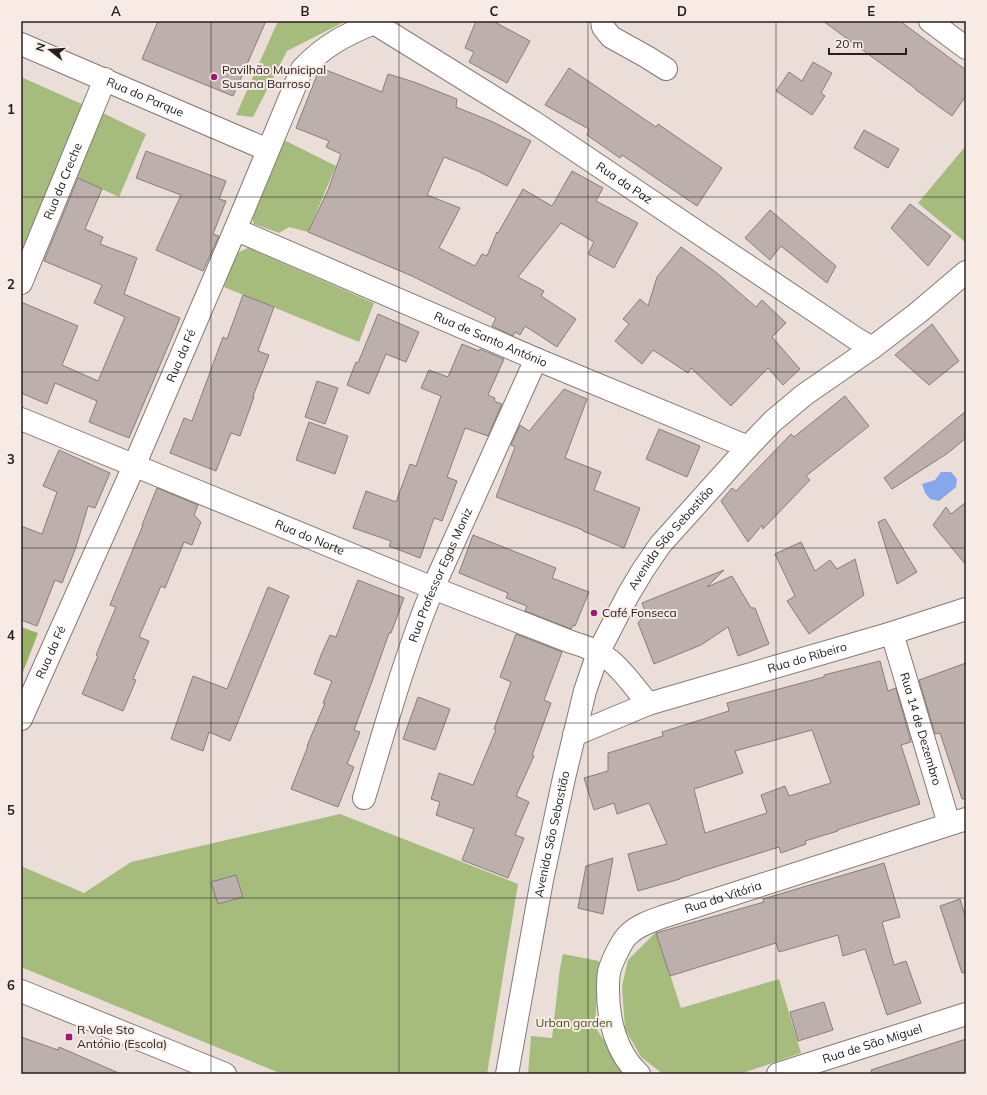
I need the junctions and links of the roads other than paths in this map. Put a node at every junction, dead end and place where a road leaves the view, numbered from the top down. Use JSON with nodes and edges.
{"nodes":[{"id":1,"x":602,"y":21,"type":"edge"},
{"id":2,"x":930,"y":21,"type":"edge"},
{"id":3,"x":374,"y":22,"type":"edge"},
{"id":4,"x":21,"y":44,"type":"edge"},
{"id":5,"x":966,"y":48,"type":"edge"},
{"id":6,"x":666,"y":69,"type":"dead end"},
{"id":7,"x":105,"y":79,"type":"junction"},
{"id":8,"x":268,"y":150,"type":"junction"},
{"id":9,"x":235,"y":230,"type":"junction"},
{"id":10,"x":966,"y":272,"type":"edge"},
{"id":11,"x":21,"y":283,"type":"edge"},
{"id":12,"x":872,"y":348,"type":"junction"},
{"id":13,"x":536,"y":359,"type":"junction"},
{"id":14,"x":21,"y":419,"type":"edge"},
{"id":15,"x":748,"y":446,"type":"junction"},
{"id":16,"x":134,"y":466,"type":"junction"},
{"id":17,"x":433,"y":588,"type":"junction"},
{"id":18,"x":965,"y":612,"type":"edge"},
{"id":19,"x":892,"y":633,"type":"junction"},
{"id":20,"x":598,"y":653,"type":"junction"},
{"id":21,"x":648,"y":704,"type":"junction"},
{"id":22,"x":21,"y":719,"type":"edge"},
{"id":23,"x":574,"y":735,"type":"junction"},
{"id":24,"x":364,"y":798,"type":"dead end"},
{"id":25,"x":957,"y":822,"type":"edge"},
{"id":26,"x":21,"y":991,"type":"edge"},
{"id":27,"x":966,"y":1014,"type":"edge"},
{"id":28,"x":225,"y":1074,"type":"edge"},
{"id":29,"x":507,"y":1074,"type":"edge"},
{"id":30,"x":638,"y":1074,"type":"edge"},
{"id":31,"x":778,"y":1074,"type":"edge"}],
"edges":[{"from":1,"to":6,"type":"street"},
{"from":2,"to":5,"type":"street"},
{"from":3,"to":8,"type":"street","name":"Rua da Fé"},
{"from":3,"to":12,"type":"street","name":"Rua da Paz"},
{"from":4,"to":7,"type":"street","name":"Rua do Parque"},
{"from":7,"to":8,"type":"street","name":"Rua do Parque"},
{"from":7,"to":11,"type":"street","name":"Rua da Creche"},
{"from":8,"to":9,"type":"street","name":"Rua da Fé"},
{"from":9,"to":13,"type":"street","name":"Rua de Santo António"},
{"from":9,"to":16,"type":"street","name":"Rua da Fé"},
{"from":10,"to":12,"type":"street","name":"Avenida São Sebastião"},
{"from":12,"to":15,"type":"street","name":"Avenida São Sebastião"},
{"from":13,"to":15,"type":"street","name":"Rua de Santo António"},
{"from":13,"to":17,"type":"street","name":"Rua Professor Egas Moniz"},
{"from":14,"to":16,"type":"street","name":"Rua do Norte"},
{"from":15,"to":20,"type":"street","name":"Avenida São Sebastião"},
{"from":16,"to":17,"type":"street","name":"Rua do Norte"},
{"from":16,"to":22,"type":"street","name":"Rua da Fé"},
{"from":17,"to":20,"type":"street","name":"Rua do Norte"},
{"from":17,"to":24,"type":"street","name":"Rua Professor Egas Moniz"},
{"from":18,"to":19,"type":"street","name":"Rua do Ribeiro"},
{"from":19,"to":21,"type":"street","name":"Rua do Ribeiro"},
{"from":19,"to":25,"type":"street","name":"Rua 14 de Dezembro"},
{"from":20,"to":21,"type":"street"},
{"from":20,"to":23,"type":"street","name":"Avenida São Sebastião"},
{"from":21,"to":23,"type":"street","name":"Rua do Ribeiro"},
{"from":23,"to":29,"type":"street","name":"Avenida São Sebastião"},
{"from":25,"to":30,"type":"street","name":"Rua da Vitória"},
{"from":26,"to":28,"type":"street"},
{"from":27,"to":31,"type":"street","name":"Rua de São Miguel"}]}
